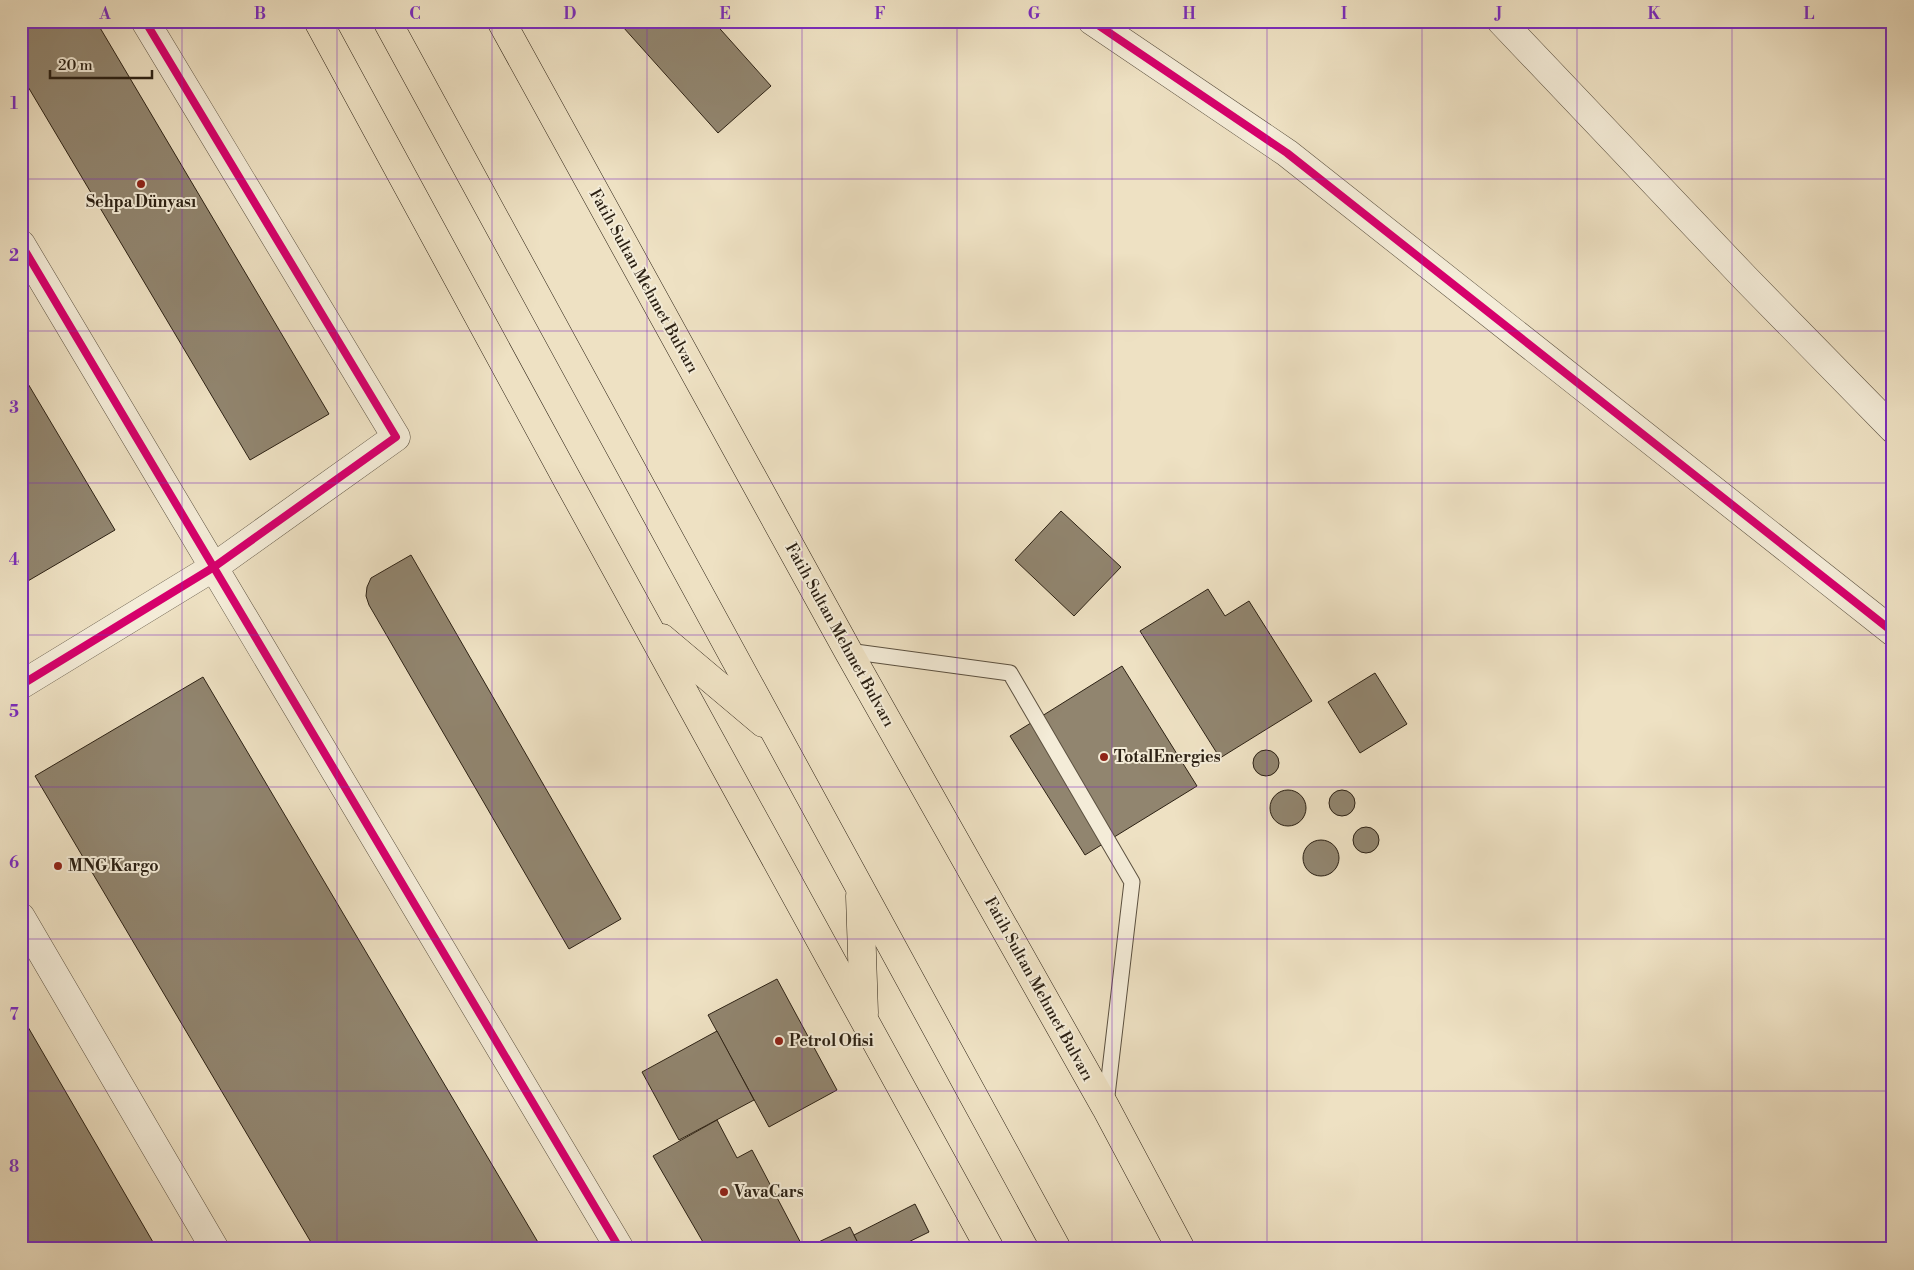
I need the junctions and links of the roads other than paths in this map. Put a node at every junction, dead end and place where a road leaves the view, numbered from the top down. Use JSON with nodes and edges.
{"nodes":[{"id":1,"x":145,"y":21,"type":"edge"},
{"id":2,"x":318,"y":21,"type":"edge"},
{"id":3,"x":387,"y":21,"type":"edge"},
{"id":4,"x":501,"y":21,"type":"edge"},
{"id":5,"x":1092,"y":21,"type":"edge"},
{"id":6,"x":1501,"y":21,"type":"edge"},
{"id":7,"x":21,"y":244,"type":"edge"},
{"id":8,"x":1893,"y":429,"type":"edge"},
{"id":9,"x":214,"y":566,"type":"junction"},
{"id":10,"x":649,"y":627,"type":"junction"},
{"id":11,"x":1893,"y":632,"type":"edge"},
{"id":12,"x":848,"y":651,"type":"junction"},
{"id":13,"x":21,"y":685,"type":"edge"},
{"id":14,"x":774,"y":733,"type":"junction"},
{"id":15,"x":860,"y":889,"type":"junction"},
{"id":16,"x":21,"y":917,"type":"edge"},
{"id":17,"x":865,"y":1019,"type":"junction"},
{"id":18,"x":1106,"y":1108,"type":"junction"},
{"id":19,"x":215,"y":1249,"type":"edge"},
{"id":20,"x":620,"y":1249,"type":"edge"},
{"id":21,"x":990,"y":1249,"type":"edge"},
{"id":22,"x":1057,"y":1249,"type":"edge"},
{"id":23,"x":1181,"y":1249,"type":"edge"}],
"edges":[{"from":1,"to":9,"type":"street"},
{"from":2,"to":10,"type":"highway"},
{"from":3,"to":14,"type":"highway"},
{"from":4,"to":12,"type":"highway","name":"Fatih Sultan Mehmet Bulvarı"},
{"from":5,"to":11,"type":"street"},
{"from":6,"to":8,"type":"street"},
{"from":7,"to":9,"type":"street"},
{"from":9,"to":13,"type":"street"},
{"from":9,"to":20,"type":"street"},
{"from":10,"to":14,"type":"highway"},
{"from":10,"to":17,"type":"highway"},
{"from":12,"to":18,"type":"highway","name":"Fatih Sultan Mehmet Bulvarı"},
{"from":12,"to":18,"type":"lane"},
{"from":14,"to":15,"type":"highway"},
{"from":15,"to":17,"type":"highway"},
{"from":15,"to":22,"type":"highway"},
{"from":16,"to":19,"type":"street"},
{"from":17,"to":21,"type":"highway"},
{"from":18,"to":23,"type":"highway","name":"Fatih Sultan Mehmet Bulvarı"}]}
